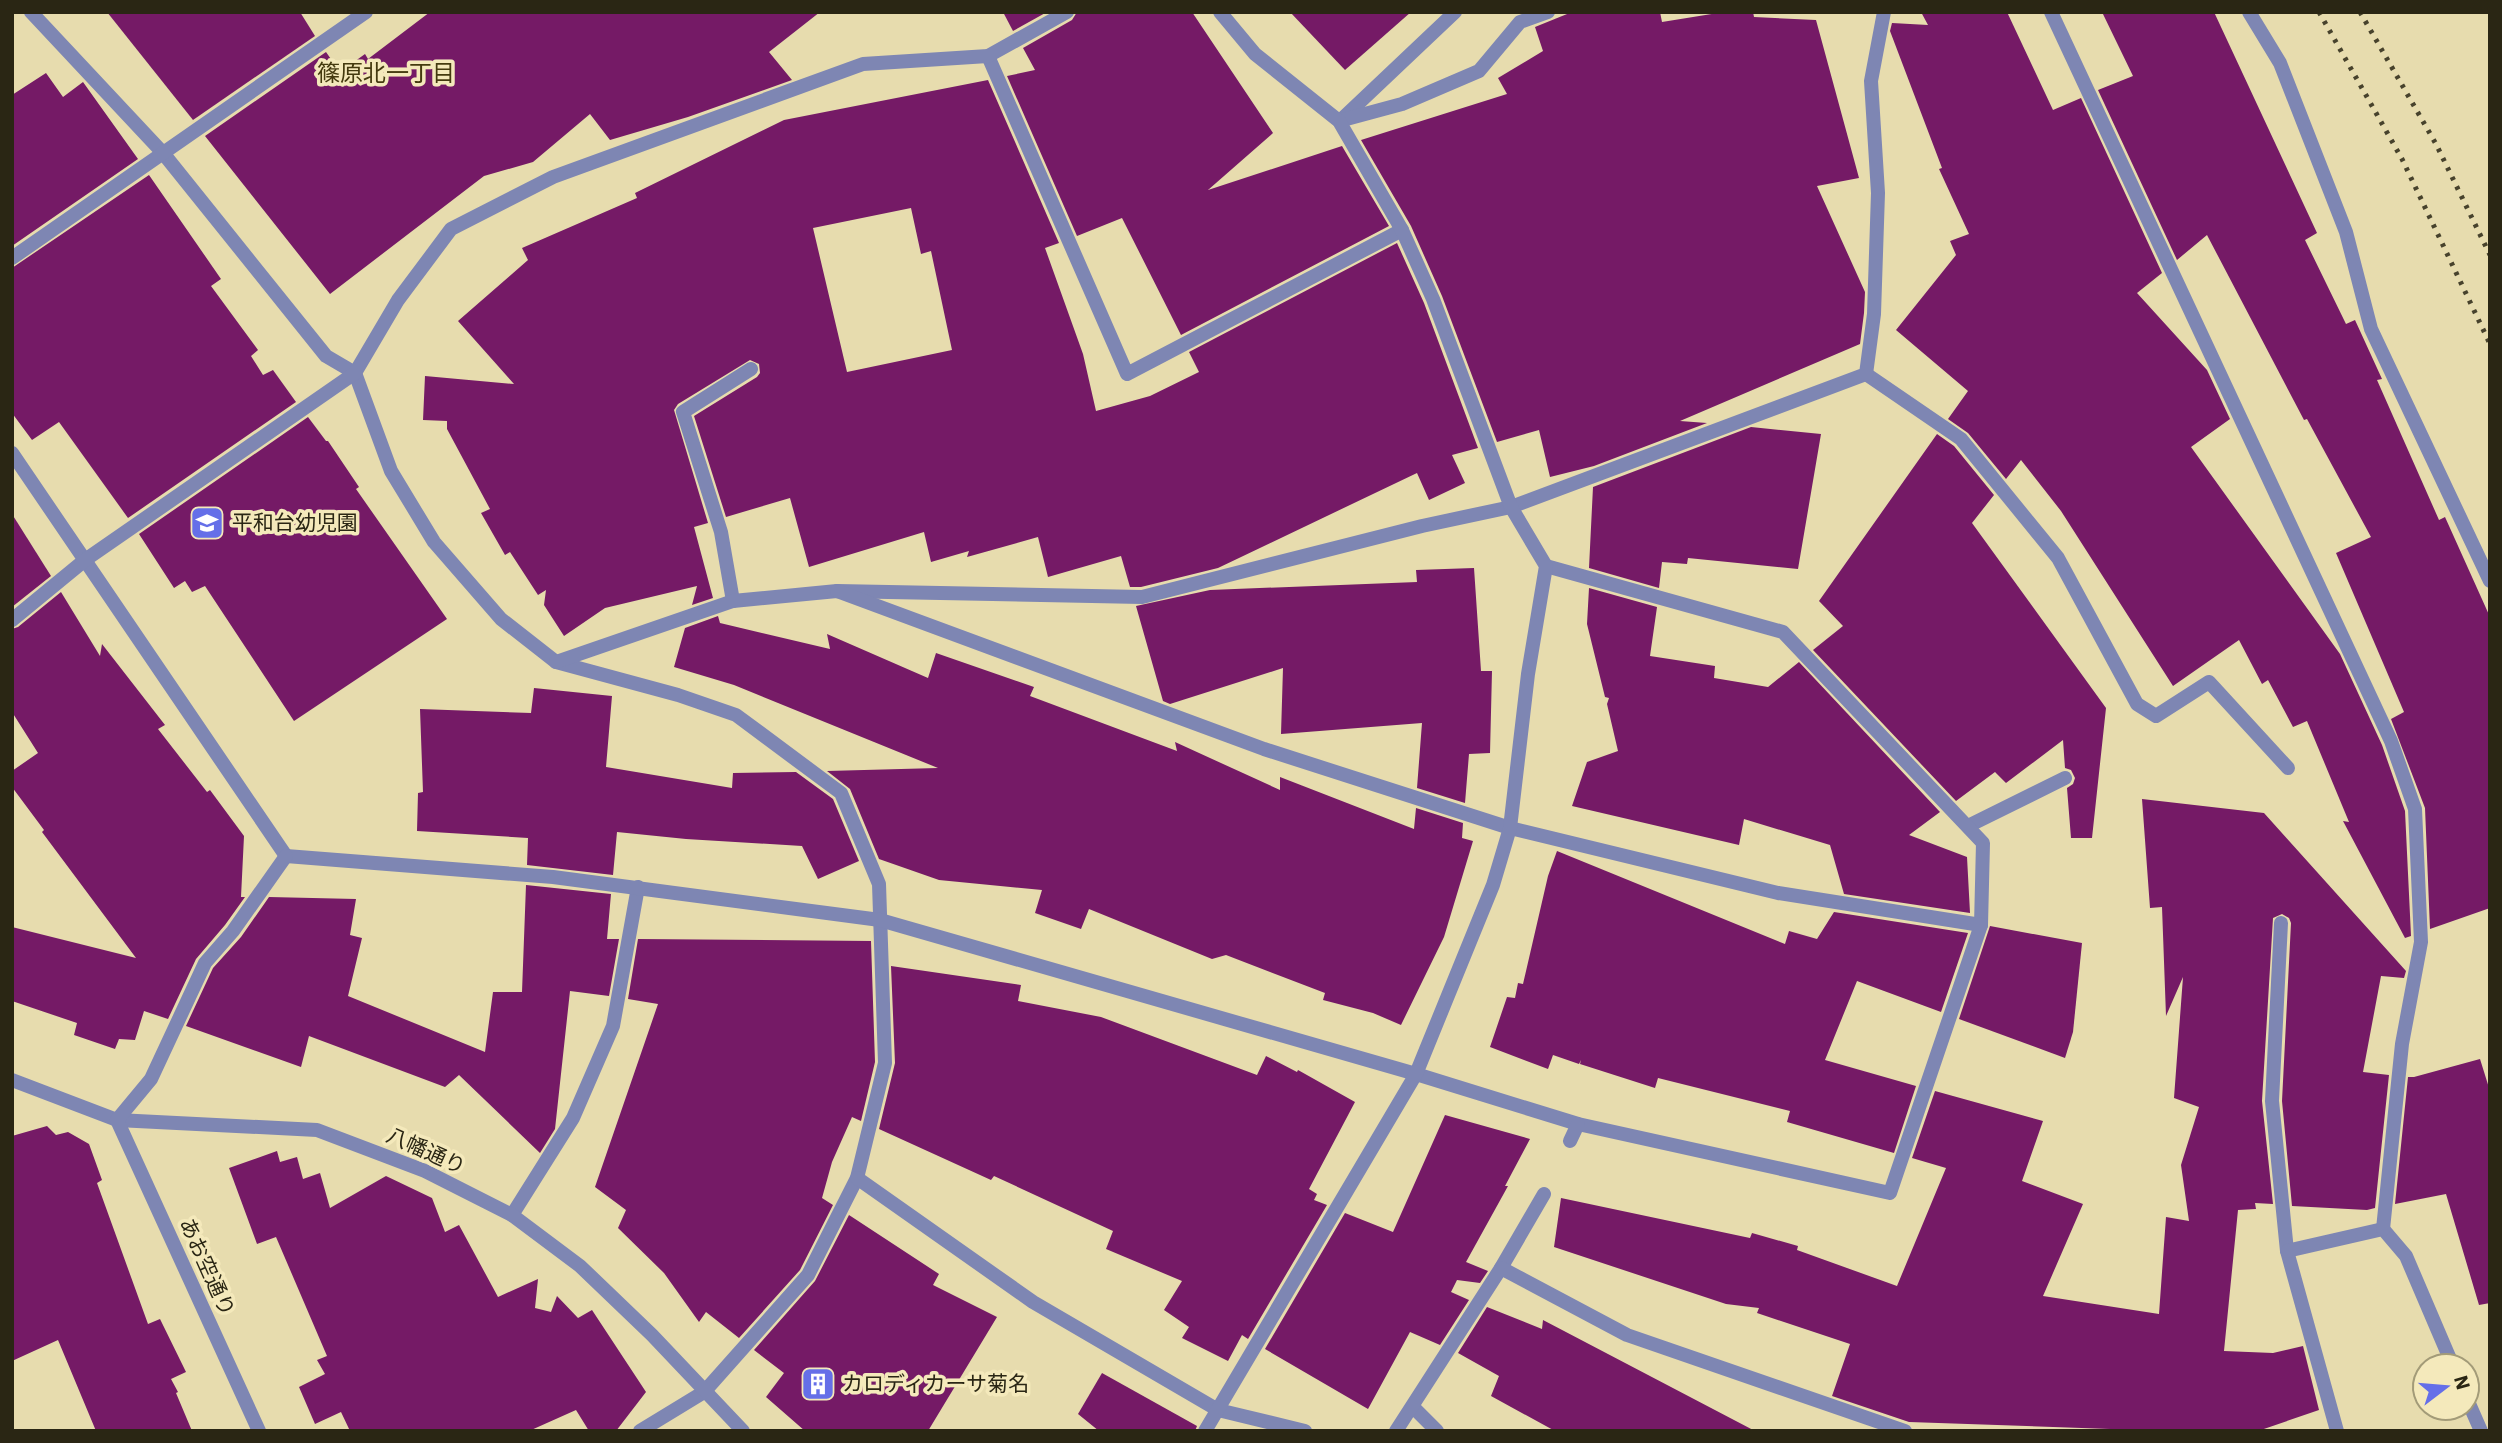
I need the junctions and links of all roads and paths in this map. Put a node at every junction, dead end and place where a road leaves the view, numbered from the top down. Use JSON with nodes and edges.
{"nodes":[{"id":1,"x":31,"y":12,"type":"edge"},
{"id":2,"x":366,"y":12,"type":"edge"},
{"id":3,"x":1067,"y":12,"type":"edge"},
{"id":4,"x":1220,"y":12,"type":"edge"},
{"id":5,"x":1455,"y":12,"type":"edge"},
{"id":6,"x":1548,"y":12,"type":"edge"},
{"id":7,"x":1884,"y":12,"type":"edge"},
{"id":8,"x":2051,"y":12,"type":"edge"},
{"id":9,"x":2249,"y":12,"type":"edge"},
{"id":10,"x":988,"y":56,"type":"junction"},
{"id":11,"x":1339,"y":121,"type":"junction"},
{"id":12,"x":163,"y":153,"type":"junction"},
{"id":13,"x":1402,"y":230,"type":"junction"},
{"id":14,"x":12,"y":258,"type":"edge"},
{"id":15,"x":751,"y":369,"type":"dead end"},
{"id":16,"x":355,"y":373,"type":"junction"},
{"id":17,"x":1866,"y":374,"type":"junction"},
{"id":18,"x":12,"y":453,"type":"edge"},
{"id":19,"x":1511,"y":507,"type":"junction"},
{"id":20,"x":85,"y":560,"type":"junction"},
{"id":21,"x":1546,"y":566,"type":"junction"},
{"id":22,"x":2490,"y":581,"type":"edge"},
{"id":23,"x":837,"y":591,"type":"junction"},
{"id":24,"x":733,"y":601,"type":"junction"},
{"id":25,"x":12,"y":620,"type":"edge"},
{"id":26,"x":556,"y":662,"type":"junction"},
{"id":27,"x":2288,"y":768,"type":"dead end"},
{"id":28,"x":2065,"y":778,"type":"dead end"},
{"id":29,"x":1968,"y":827,"type":"junction"},
{"id":30,"x":1510,"y":828,"type":"junction"},
{"id":31,"x":286,"y":856,"type":"junction"},
{"id":32,"x":638,"y":887,"type":"junction"},
{"id":33,"x":880,"y":920,"type":"junction"},
{"id":34,"x":2281,"y":923,"type":"dead end"},
{"id":35,"x":1981,"y":925,"type":"junction"},
{"id":36,"x":1416,"y":1074,"type":"junction"},
{"id":37,"x":12,"y":1080,"type":"edge"},
{"id":38,"x":117,"y":1120,"type":"junction"},
{"id":39,"x":1578,"y":1124,"type":"junction"},
{"id":40,"x":1570,"y":1141,"type":"dead end"},
{"id":41,"x":857,"y":1178,"type":"junction"},
{"id":42,"x":1544,"y":1194,"type":"dead end"},
{"id":43,"x":512,"y":1215,"type":"junction"},
{"id":44,"x":2383,"y":1229,"type":"junction"},
{"id":45,"x":2287,"y":1251,"type":"junction"},
{"id":46,"x":1501,"y":1268,"type":"junction"},
{"id":47,"x":2447,"y":1352,"type":"edge"},
{"id":48,"x":704,"y":1392,"type":"junction"},
{"id":49,"x":1413,"y":1407,"type":"junction"},
{"id":50,"x":1218,"y":1410,"type":"junction"},
{"id":51,"x":259,"y":1431,"type":"edge"},
{"id":52,"x":640,"y":1431,"type":"edge"},
{"id":53,"x":743,"y":1431,"type":"edge"},
{"id":54,"x":1205,"y":1431,"type":"edge"},
{"id":55,"x":1305,"y":1431,"type":"edge"},
{"id":56,"x":1396,"y":1431,"type":"edge"},
{"id":57,"x":1437,"y":1431,"type":"edge"},
{"id":58,"x":1905,"y":1431,"type":"edge"},
{"id":59,"x":2336,"y":1431,"type":"edge"}],
"edges":[{"from":1,"to":12,"type":"street"},
{"from":2,"to":12,"type":"street"},
{"from":3,"to":10,"type":"street"},
{"from":4,"to":11,"type":"street"},
{"from":5,"to":11,"type":"street"},
{"from":6,"to":11,"type":"street"},
{"from":7,"to":17,"type":"street"},
{"from":8,"to":44,"type":"street"},
{"from":9,"to":22,"type":"street"},
{"from":10,"to":13,"type":"street"},
{"from":10,"to":16,"type":"street"},
{"from":11,"to":13,"type":"street"},
{"from":12,"to":14,"type":"street"},
{"from":12,"to":16,"type":"street"},
{"from":13,"to":19,"type":"street"},
{"from":15,"to":24,"type":"street"},
{"from":16,"to":20,"type":"street"},
{"from":16,"to":26,"type":"street"},
{"from":17,"to":19,"type":"street"},
{"from":17,"to":27,"type":"street"},
{"from":18,"to":20,"type":"street"},
{"from":19,"to":21,"type":"street"},
{"from":19,"to":23,"type":"street"},
{"from":20,"to":25,"type":"street"},
{"from":20,"to":31,"type":"street"},
{"from":21,"to":29,"type":"street"},
{"from":21,"to":30,"type":"street"},
{"from":23,"to":24,"type":"street"},
{"from":23,"to":30,"type":"street"},
{"from":24,"to":26,"type":"street"},
{"from":26,"to":33,"type":"street"},
{"from":28,"to":29,"type":"street"},
{"from":29,"to":35,"type":"street"},
{"from":30,"to":35,"type":"street"},
{"from":30,"to":36,"type":"street"},
{"from":31,"to":32,"type":"street"},
{"from":31,"to":38,"type":"street"},
{"from":32,"to":33,"type":"street"},
{"from":32,"to":43,"type":"street"},
{"from":33,"to":36,"type":"street"},
{"from":33,"to":41,"type":"street"},
{"from":34,"to":45,"type":"street"},
{"from":35,"to":39,"type":"street"},
{"from":36,"to":39,"type":"street"},
{"from":36,"to":50,"type":"street"},
{"from":37,"to":38,"type":"street","name":"八幡通り"},
{"from":38,"to":43,"type":"street","name":"八幡通り"},
{"from":38,"to":51,"type":"street","name":"あお空通り"},
{"from":39,"to":40,"type":"street"},
{"from":41,"to":48,"type":"street"},
{"from":41,"to":50,"type":"street"},
{"from":42,"to":46,"type":"street"},
{"from":43,"to":48,"type":"street","name":"八幡通り"},
{"from":44,"to":45,"type":"street"},
{"from":44,"to":47,"type":"street"},
{"from":45,"to":59,"type":"street"},
{"from":46,"to":49,"type":"street"},
{"from":46,"to":58,"type":"street"},
{"from":48,"to":52,"type":"street"},
{"from":48,"to":53,"type":"street","name":"八幡通り"},
{"from":49,"to":56,"type":"street"},
{"from":49,"to":57,"type":"street"},
{"from":50,"to":54,"type":"street"},
{"from":50,"to":55,"type":"street"}]}
